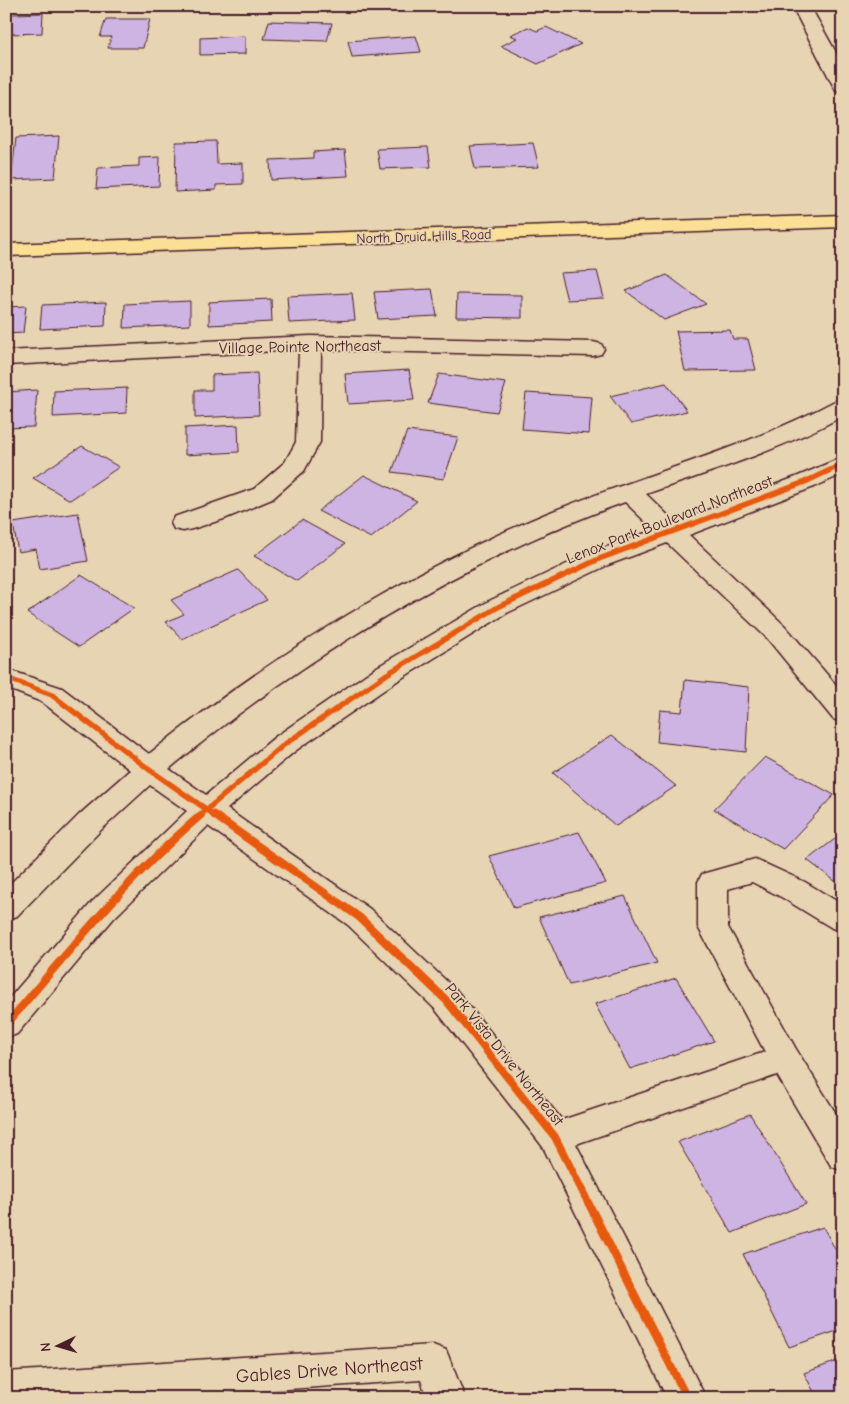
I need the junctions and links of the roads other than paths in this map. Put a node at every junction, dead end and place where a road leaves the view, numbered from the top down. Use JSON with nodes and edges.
{"nodes":[{"id":1,"x":801,"y":6,"type":"edge"},
{"id":2,"x":843,"y":87,"type":"edge"},
{"id":3,"x":843,"y":221,"type":"edge"},
{"id":4,"x":6,"y":250,"type":"edge"},
{"id":5,"x":310,"y":343,"type":"junction"},
{"id":6,"x":593,"y":349,"type":"dead end"},
{"id":7,"x":6,"y":358,"type":"edge"},
{"id":8,"x":843,"y":406,"type":"edge"},
{"id":9,"x":843,"y":464,"type":"edge"},
{"id":10,"x":629,"y":492,"type":"junction"},
{"id":11,"x":183,"y":523,"type":"dead end"},
{"id":12,"x":670,"y":531,"type":"junction"},
{"id":13,"x":6,"y":678,"type":"edge"},
{"id":14,"x":843,"y":712,"type":"edge"},
{"id":15,"x":150,"y":770,"type":"junction"},
{"id":16,"x":208,"y":810,"type":"junction"},
{"id":17,"x":6,"y":908,"type":"edge"},
{"id":18,"x":843,"y":920,"type":"edge"},
{"id":19,"x":6,"y":1025,"type":"edge"},
{"id":20,"x":785,"y":1059,"type":"junction"},
{"id":21,"x":556,"y":1137,"type":"junction"},
{"id":22,"x":843,"y":1156,"type":"edge"},
{"id":23,"x":6,"y":1390,"type":"edge"},
{"id":24,"x":446,"y":1398,"type":"edge"},
{"id":25,"x":687,"y":1398,"type":"edge"}],
"edges":[{"from":1,"to":2,"type":"street"},
{"from":3,"to":4,"type":"main road","name":"North Druid Hills Road"},
{"from":5,"to":6,"type":"street","name":"Village Pointe Northeast"},
{"from":5,"to":7,"type":"street","name":"Village Pointe Northeast"},
{"from":5,"to":11,"type":"street"},
{"from":8,"to":10,"type":"street"},
{"from":9,"to":12,"type":"street","name":"Lenox Park Boulevard Northeast"},
{"from":10,"to":12,"type":"street"},
{"from":10,"to":15,"type":"street"},
{"from":12,"to":14,"type":"street"},
{"from":12,"to":16,"type":"street","name":"Lenox Park Boulevard Northeast"},
{"from":13,"to":15,"type":"street","name":"Park Vista Drive Northeast"},
{"from":15,"to":16,"type":"street","name":"Park Vista Drive Northeast"},
{"from":15,"to":17,"type":"street"},
{"from":16,"to":19,"type":"street","name":"Lenox Park Boulevard Northeast"},
{"from":16,"to":21,"type":"street","name":"Park Vista Drive Northeast"},
{"from":18,"to":20,"type":"street"},
{"from":20,"to":21,"type":"street"},
{"from":20,"to":22,"type":"street"},
{"from":21,"to":25,"type":"street","name":"Park Vista Drive Northeast"},
{"from":23,"to":24,"type":"street","name":"Gables Drive Northeast"}]}
